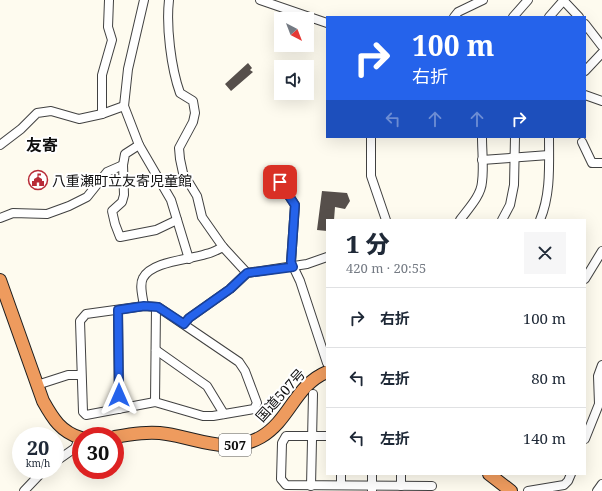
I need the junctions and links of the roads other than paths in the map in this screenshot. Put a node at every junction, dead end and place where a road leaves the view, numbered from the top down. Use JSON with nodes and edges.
{"nodes":[{"id":1,"x":109,"y":0,"type":"edge"},
{"id":2,"x":144,"y":0,"type":"edge"},
{"id":3,"x":169,"y":0,"type":"edge"},
{"id":4,"x":260,"y":0,"type":"edge"},
{"id":5,"x":483,"y":0,"type":"edge"},
{"id":6,"x":528,"y":0,"type":"edge"},
{"id":7,"x":563,"y":0,"type":"edge"},
{"id":8,"x":455,"y":16,"type":"edge"},
{"id":9,"x":514,"y":16,"type":"edge"},
{"id":10,"x":550,"y":16,"type":"edge"},
{"id":11,"x":578,"y":16,"type":"edge"},
{"id":12,"x":326,"y":23,"type":"edge"},
{"id":13,"x":586,"y":25,"type":"edge"},
{"id":14,"x":602,"y":46,"type":"edge"},
{"id":15,"x":602,"y":53,"type":"edge"},
{"id":16,"x":586,"y":70,"type":"edge"},
{"id":17,"x":586,"y":95,"type":"edge"},
{"id":18,"x":602,"y":101,"type":"edge"},
{"id":19,"x":124,"y":106,"type":"junction"},
{"id":20,"x":102,"y":114,"type":"junction"},
{"id":21,"x":371,"y":138,"type":"edge"},
{"id":22,"x":482,"y":138,"type":"edge"},
{"id":23,"x":515,"y":138,"type":"edge"},
{"id":24,"x":549,"y":138,"type":"edge"},
{"id":25,"x":582,"y":142,"type":"dead end"},
{"id":26,"x":0,"y":145,"type":"edge"},
{"id":27,"x":139,"y":145,"type":"junction"},
{"id":28,"x":549,"y":155,"type":"junction"},
{"id":29,"x":514,"y":158,"type":"junction"},
{"id":30,"x":482,"y":160,"type":"junction"},
{"id":31,"x":602,"y":163,"type":"edge"},
{"id":32,"x":122,"y":165,"type":"junction"},
{"id":33,"x":280,"y":182,"type":"dead end"},
{"id":34,"x":0,"y":218,"type":"edge"},
{"id":35,"x":386,"y":219,"type":"edge"},
{"id":36,"x":461,"y":219,"type":"edge"},
{"id":37,"x":503,"y":219,"type":"edge"},
{"id":38,"x":540,"y":219,"type":"edge"},
{"id":39,"x":177,"y":220,"type":"junction"},
{"id":40,"x":223,"y":247,"type":"junction"},
{"id":41,"x":602,"y":251,"type":"edge"},
{"id":42,"x":326,"y":257,"type":"edge"},
{"id":43,"x":189,"y":259,"type":"junction"},
{"id":44,"x":293,"y":267,"type":"junction"},
{"id":45,"x":247,"y":273,"type":"junction"},
{"id":46,"x":586,"y":277,"type":"edge"},
{"id":47,"x":0,"y":280,"type":"edge"},
{"id":48,"x":144,"y":306,"type":"junction"},
{"id":49,"x":156,"y":307,"type":"junction"},
{"id":50,"x":118,"y":310,"type":"junction"},
{"id":51,"x":184,"y":324,"type":"junction"},
{"id":52,"x":156,"y":350,"type":"junction"},
{"id":53,"x":326,"y":360,"type":"edge"},
{"id":54,"x":602,"y":364,"type":"edge"},
{"id":55,"x":326,"y":372,"type":"edge"},
{"id":56,"x":81,"y":375,"type":"junction"},
{"id":57,"x":37,"y":385,"type":"junction"},
{"id":58,"x":313,"y":394,"type":"dead end"},
{"id":59,"x":155,"y":402,"type":"junction"},
{"id":60,"x":119,"y":409,"type":"junction"},
{"id":61,"x":224,"y":414,"type":"junction"},
{"id":62,"x":72,"y":434,"type":"edge"},
{"id":63,"x":312,"y":435,"type":"junction"},
{"id":64,"x":124,"y":436,"type":"edge"},
{"id":65,"x":326,"y":436,"type":"edge"},
{"id":66,"x":586,"y":436,"type":"edge"},
{"id":67,"x":341,"y":475,"type":"edge"},
{"id":68,"x":372,"y":475,"type":"edge"},
{"id":69,"x":402,"y":475,"type":"edge"},
{"id":70,"x":491,"y":475,"type":"edge"},
{"id":71,"x":571,"y":475,"type":"edge"},
{"id":72,"x":35,"y":479,"type":"edge"},
{"id":73,"x":602,"y":484,"type":"edge"},
{"id":74,"x":311,"y":486,"type":"junction"},
{"id":75,"x":341,"y":486,"type":"junction"},
{"id":76,"x":402,"y":486,"type":"junction"},
{"id":77,"x":432,"y":486,"type":"dead end"},
{"id":78,"x":372,"y":488,"type":"edge"},
{"id":79,"x":24,"y":491,"type":"edge"},
{"id":80,"x":511,"y":491,"type":"edge"},
{"id":81,"x":528,"y":491,"type":"edge"},
{"id":82,"x":597,"y":491,"type":"edge"}],
"edges":[{"from":1,"to":20,"type":"street"},
{"from":2,"to":19,"type":"street"},
{"from":3,"to":40,"type":"street"},
{"from":4,"to":12,"type":"street"},
{"from":5,"to":8,"type":"street"},
{"from":6,"to":9,"type":"street"},
{"from":7,"to":10,"type":"street"},
{"from":7,"to":11,"type":"street"},
{"from":13,"to":14,"type":"street"},
{"from":15,"to":16,"type":"street"},
{"from":17,"to":18,"type":"street"},
{"from":19,"to":20,"type":"street"},
{"from":19,"to":27,"type":"street"},
{"from":20,"to":26,"type":"street"},
{"from":21,"to":35,"type":"street"},
{"from":22,"to":30,"type":"street"},
{"from":23,"to":29,"type":"street"},
{"from":24,"to":28,"type":"street"},
{"from":25,"to":31,"type":"street"},
{"from":27,"to":32,"type":"street"},
{"from":27,"to":39,"type":"street"},
{"from":28,"to":29,"type":"street"},
{"from":28,"to":38,"type":"street"},
{"from":29,"to":30,"type":"street"},
{"from":29,"to":37,"type":"street"},
{"from":30,"to":36,"type":"street"},
{"from":32,"to":34,"type":"street"},
{"from":32,"to":39,"type":"street"},
{"from":33,"to":44,"type":"street"},
{"from":39,"to":43,"type":"street"},
{"from":40,"to":43,"type":"street"},
{"from":40,"to":45,"type":"street"},
{"from":41,"to":46,"type":"street"},
{"from":42,"to":44,"type":"street"},
{"from":43,"to":48,"type":"street"},
{"from":44,"to":45,"type":"street"},
{"from":44,"to":53,"type":"street"},
{"from":45,"to":51,"type":"street"},
{"from":47,"to":57,"type":"highway"},
{"from":48,"to":49,"type":"street"},
{"from":48,"to":50,"type":"street"},
{"from":49,"to":51,"type":"street"},
{"from":49,"to":52,"type":"street"},
{"from":50,"to":56,"type":"street"},
{"from":50,"to":60,"type":"street"},
{"from":51,"to":61,"type":"street"},
{"from":52,"to":59,"type":"street"},
{"from":52,"to":61,"type":"street"},
{"from":54,"to":66,"type":"street"},
{"from":55,"to":64,"type":"highway","name":"国道507号","number":"507"},
{"from":56,"to":57,"type":"street"},
{"from":56,"to":60,"type":"street"},
{"from":57,"to":62,"type":"highway"},
{"from":58,"to":63,"type":"street"},
{"from":59,"to":60,"type":"street"},
{"from":59,"to":61,"type":"street"},
{"from":63,"to":65,"type":"street"},
{"from":63,"to":74,"type":"street"},
{"from":63,"to":74,"type":"street"},
{"from":67,"to":75,"type":"street"},
{"from":68,"to":78,"type":"street"},
{"from":69,"to":76,"type":"street"},
{"from":70,"to":80,"type":"highway"},
{"from":71,"to":81,"type":"street"},
{"from":72,"to":79,"type":"street"},
{"from":73,"to":82,"type":"street"},
{"from":74,"to":75,"type":"street"},
{"from":75,"to":78,"type":"street"},
{"from":76,"to":77,"type":"street"},
{"from":76,"to":78,"type":"street"}]}
